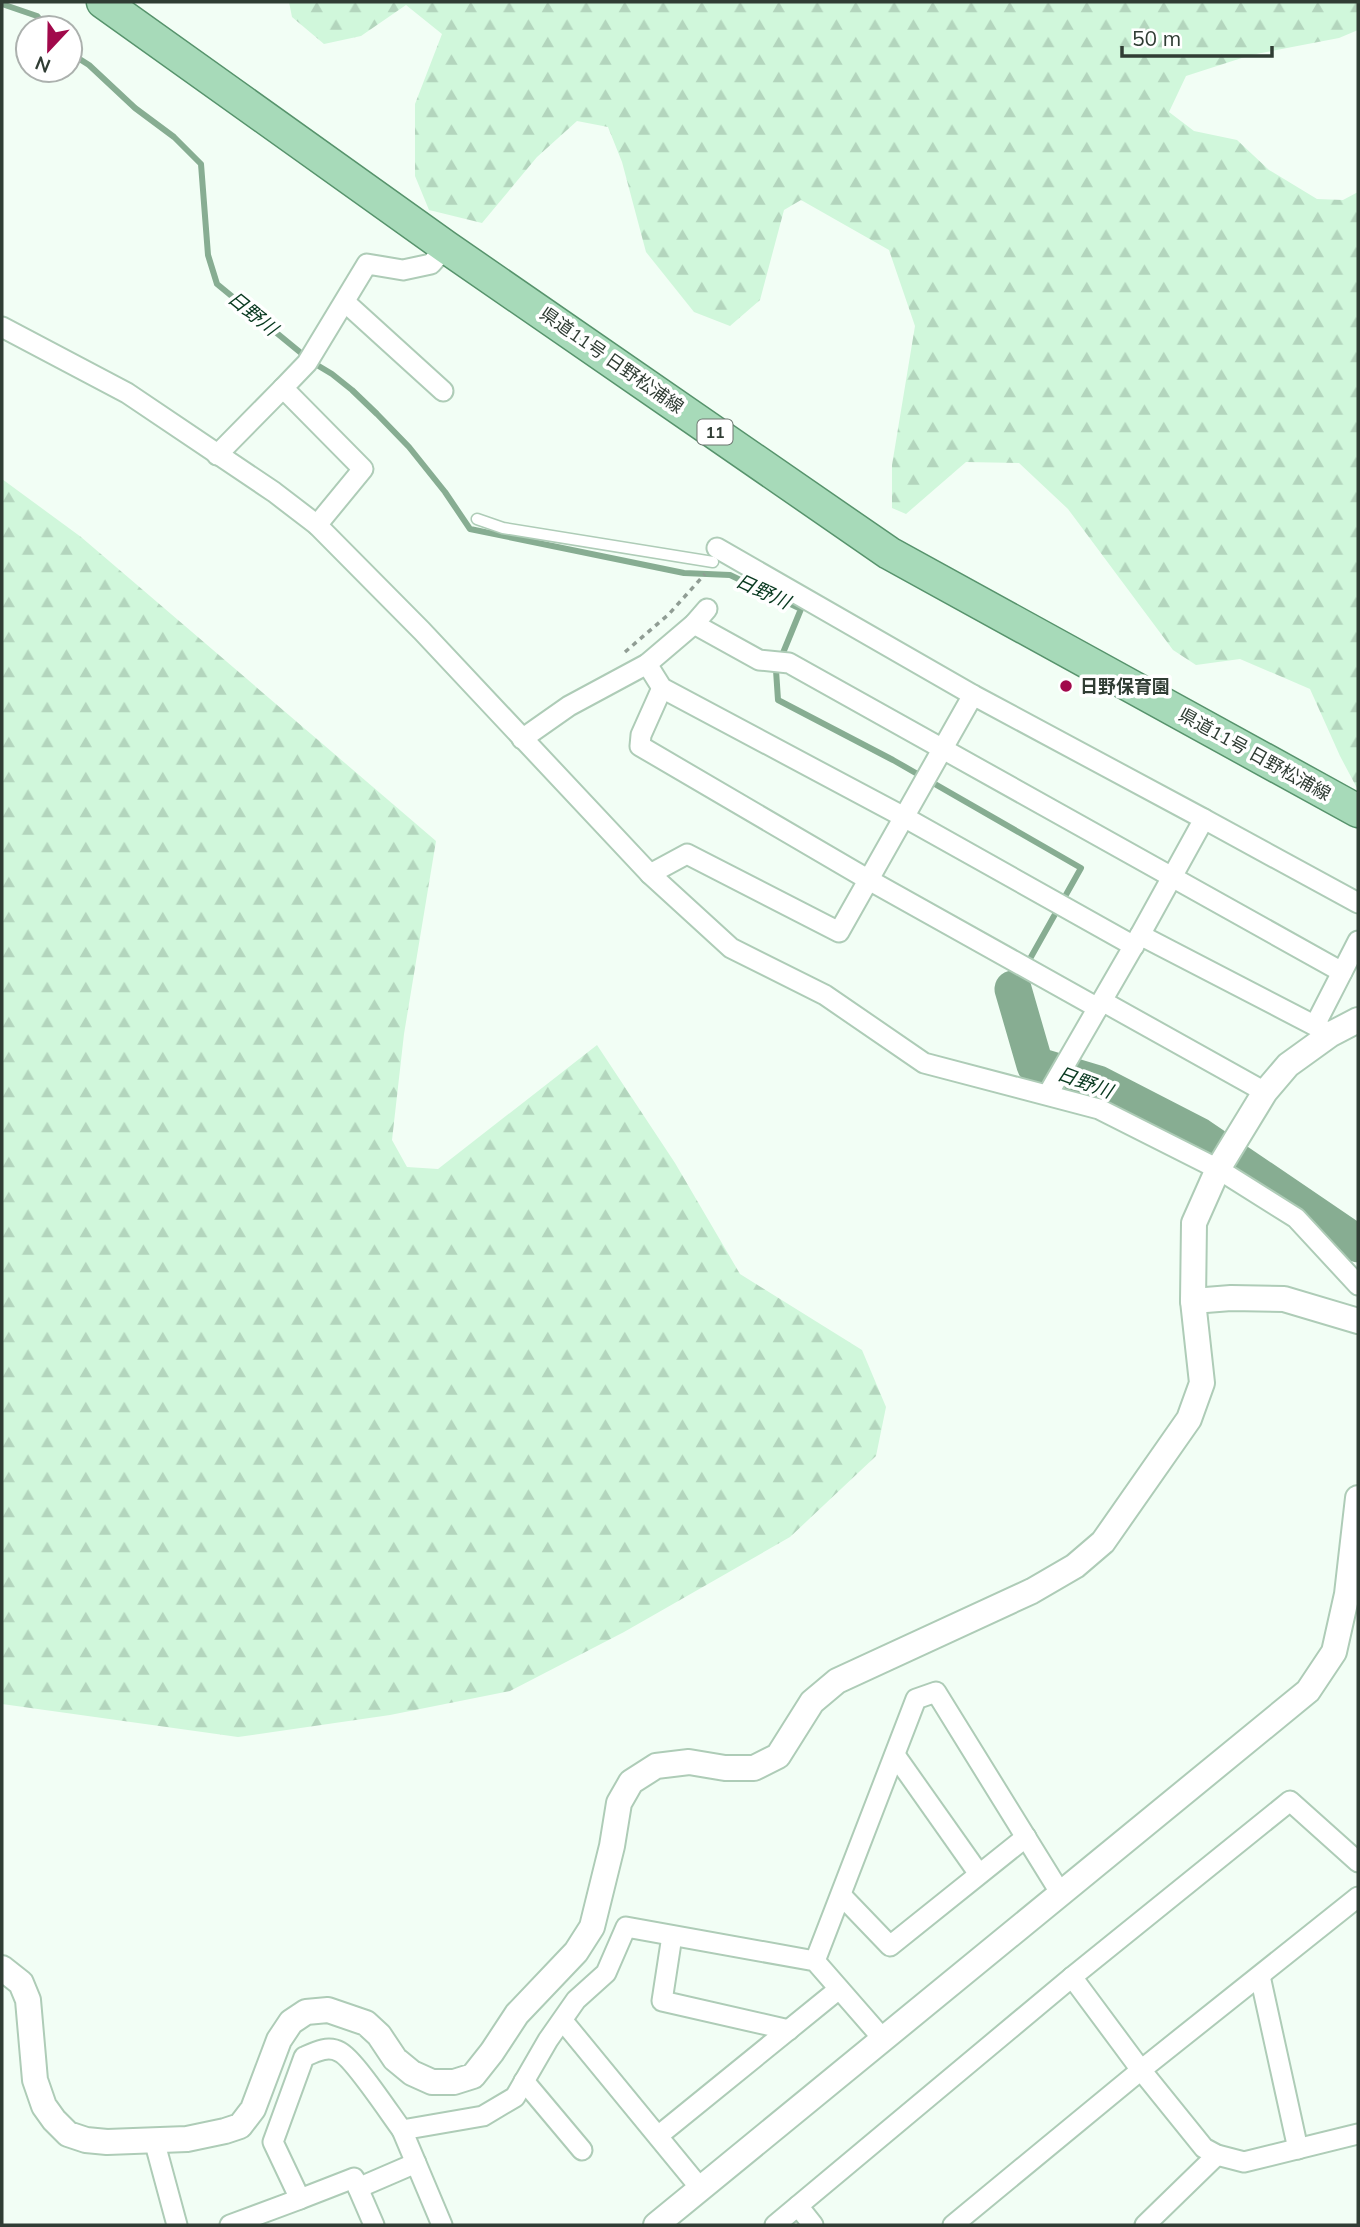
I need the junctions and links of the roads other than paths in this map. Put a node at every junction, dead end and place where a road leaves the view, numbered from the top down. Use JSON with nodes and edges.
{"nodes":[{"id":1,"x":103,"y":2,"type":"edge"},
{"id":2,"x":446,"y":247,"type":"junction"},
{"id":3,"x":345,"y":302,"type":"junction"},
{"id":4,"x":2,"y":327,"type":"edge"},
{"id":5,"x":283,"y":388,"type":"junction"},
{"id":6,"x":443,"y":391,"type":"dead end"},
{"id":7,"x":217,"y":455,"type":"junction"},
{"id":8,"x":477,"y":519,"type":"dead end"},
{"id":9,"x":317,"y":525,"type":"junction"},
{"id":10,"x":715,"y":555,"type":"joint"},
{"id":11,"x":647,"y":664,"type":"junction"},
{"id":12,"x":662,"y":688,"type":"junction"},
{"id":13,"x":973,"y":695,"type":"junction"},
{"id":14,"x":522,"y":739,"type":"junction"},
{"id":15,"x":943,"y":748,"type":"junction"},
{"id":16,"x":1358,"y":811,"type":"edge"},
{"id":17,"x":904,"y":817,"type":"junction"},
{"id":18,"x":1204,"y":819,"type":"junction"},
{"id":19,"x":650,"y":874,"type":"junction"},
{"id":20,"x":1171,"y":878,"type":"junction"},
{"id":21,"x":869,"y":880,"type":"junction"},
{"id":22,"x":1358,"y":903,"type":"edge"},
{"id":23,"x":1137,"y":940,"type":"junction"},
{"id":24,"x":1358,"y":941,"type":"edge"},
{"id":25,"x":1342,"y":972,"type":"junction"},
{"id":26,"x":1100,"y":1005,"type":"junction"},
{"id":27,"x":1358,"y":1020,"type":"edge"},
{"id":28,"x":1323,"y":1030,"type":"junction"},
{"id":29,"x":1265,"y":1092,"type":"junction"},
{"id":30,"x":1048,"y":1094,"type":"junction"},
{"id":31,"x":1218,"y":1169,"type":"junction"},
{"id":32,"x":1358,"y":1285,"type":"edge"},
{"id":33,"x":1193,"y":1301,"type":"junction"},
{"id":34,"x":1358,"y":1321,"type":"edge"},
{"id":35,"x":1358,"y":1498,"type":"edge"},
{"id":36,"x":895,"y":1755,"type":"junction"},
{"id":37,"x":1026,"y":1837,"type":"junction"},
{"id":38,"x":1358,"y":1862,"type":"edge"},
{"id":39,"x":979,"y":1874,"type":"junction"},
{"id":40,"x":1061,"y":1894,"type":"junction"},
{"id":41,"x":841,"y":1895,"type":"junction"},
{"id":42,"x":1358,"y":1897,"type":"edge"},
{"id":43,"x":672,"y":1936,"type":"junction"},
{"id":44,"x":815,"y":1961,"type":"junction"},
{"id":45,"x":2,"y":1968,"type":"edge"},
{"id":46,"x":1260,"y":1976,"type":"junction"},
{"id":47,"x":1072,"y":1978,"type":"junction"},
{"id":48,"x":839,"y":1989,"type":"junction"},
{"id":49,"x":563,"y":2021,"type":"junction"},
{"id":50,"x":789,"y":2029,"type":"junction"},
{"id":51,"x":884,"y":2040,"type":"junction"},
{"id":52,"x":1141,"y":2070,"type":"junction"},
{"id":53,"x":524,"y":2081,"type":"junction"},
{"id":54,"x":402,"y":2130,"type":"junction"},
{"id":55,"x":1358,"y":2134,"type":"edge"},
{"id":56,"x":658,"y":2136,"type":"junction"},
{"id":57,"x":154,"y":2140,"type":"junction"},
{"id":58,"x":571,"y":2145,"type":"dead end"},
{"id":59,"x":1298,"y":2149,"type":"junction"},
{"id":60,"x":1217,"y":2155,"type":"junction"},
{"id":61,"x":416,"y":2163,"type":"junction"},
{"id":62,"x":358,"y":2188,"type":"junction"},
{"id":63,"x":701,"y":2189,"type":"junction"},
{"id":64,"x":300,"y":2199,"type":"junction"},
{"id":65,"x":798,"y":2206,"type":"junction"},
{"id":66,"x":177,"y":2225,"type":"edge"},
{"id":67,"x":230,"y":2225,"type":"edge"},
{"id":68,"x":374,"y":2225,"type":"edge"},
{"id":69,"x":442,"y":2225,"type":"edge"},
{"id":70,"x":656,"y":2225,"type":"edge"},
{"id":71,"x":775,"y":2225,"type":"edge"},
{"id":72,"x":813,"y":2225,"type":"edge"},
{"id":73,"x":953,"y":2225,"type":"edge"},
{"id":74,"x":1145,"y":2225,"type":"edge"}],
"edges":[{"from":1,"to":2,"type":"main road","name":"県道11号 日野松浦線","number":"11"},
{"from":2,"to":3,"type":"street"},
{"from":2,"to":16,"type":"main road","name":"県道11号 日野松浦線","number":"11"},
{"from":3,"to":5,"type":"street"},
{"from":3,"to":6,"type":"street"},
{"from":4,"to":7,"type":"street"},
{"from":5,"to":7,"type":"street"},
{"from":5,"to":9,"type":"street"},
{"from":7,"to":9,"type":"street"},
{"from":8,"to":10,"type":"lane"},
{"from":9,"to":14,"type":"street"},
{"from":10,"to":13,"type":"street"},
{"from":11,"to":12,"type":"street"},
{"from":11,"to":14,"type":"street"},
{"from":11,"to":15,"type":"street"},
{"from":12,"to":17,"type":"street"},
{"from":12,"to":21,"type":"street"},
{"from":13,"to":15,"type":"street"},
{"from":13,"to":18,"type":"street"},
{"from":14,"to":19,"type":"street"},
{"from":15,"to":17,"type":"street"},
{"from":15,"to":20,"type":"street"},
{"from":17,"to":21,"type":"street"},
{"from":17,"to":23,"type":"street"},
{"from":18,"to":20,"type":"street"},
{"from":18,"to":22,"type":"street"},
{"from":19,"to":21,"type":"street"},
{"from":19,"to":30,"type":"street"},
{"from":20,"to":23,"type":"street"},
{"from":20,"to":25,"type":"street"},
{"from":21,"to":26,"type":"street"},
{"from":23,"to":26,"type":"street"},
{"from":23,"to":28,"type":"street"},
{"from":24,"to":25,"type":"street"},
{"from":25,"to":28,"type":"street"},
{"from":26,"to":29,"type":"street"},
{"from":26,"to":30,"type":"street"},
{"from":27,"to":28,"type":"street"},
{"from":28,"to":29,"type":"street"},
{"from":29,"to":31,"type":"street"},
{"from":30,"to":31,"type":"street"},
{"from":31,"to":32,"type":"street"},
{"from":31,"to":33,"type":"street"},
{"from":33,"to":34,"type":"street"},
{"from":33,"to":57,"type":"street"},
{"from":35,"to":40,"type":"street"},
{"from":36,"to":37,"type":"street"},
{"from":36,"to":39,"type":"street"},
{"from":36,"to":41,"type":"street"},
{"from":37,"to":39,"type":"street"},
{"from":37,"to":40,"type":"street"},
{"from":38,"to":47,"type":"street"},
{"from":39,"to":41,"type":"street"},
{"from":40,"to":51,"type":"street"},
{"from":41,"to":44,"type":"street"},
{"from":42,"to":46,"type":"street"},
{"from":43,"to":44,"type":"street"},
{"from":43,"to":49,"type":"street"},
{"from":43,"to":50,"type":"street"},
{"from":44,"to":48,"type":"street"},
{"from":45,"to":57,"type":"street"},
{"from":46,"to":52,"type":"street"},
{"from":46,"to":59,"type":"street"},
{"from":47,"to":52,"type":"street"},
{"from":47,"to":65,"type":"street"},
{"from":48,"to":50,"type":"street"},
{"from":48,"to":51,"type":"street"},
{"from":49,"to":53,"type":"street"},
{"from":49,"to":56,"type":"street"},
{"from":50,"to":56,"type":"street"},
{"from":51,"to":63,"type":"street"},
{"from":52,"to":60,"type":"street"},
{"from":52,"to":73,"type":"street"},
{"from":53,"to":54,"type":"street"},
{"from":53,"to":58,"type":"street"},
{"from":54,"to":61,"type":"street"},
{"from":54,"to":64,"type":"street"},
{"from":55,"to":59,"type":"street"},
{"from":56,"to":63,"type":"street"},
{"from":57,"to":66,"type":"street"},
{"from":59,"to":60,"type":"street"},
{"from":60,"to":74,"type":"street"},
{"from":61,"to":62,"type":"street"},
{"from":61,"to":69,"type":"street"},
{"from":62,"to":64,"type":"street"},
{"from":62,"to":68,"type":"street"},
{"from":63,"to":70,"type":"street"},
{"from":64,"to":67,"type":"street"},
{"from":65,"to":71,"type":"street"},
{"from":65,"to":72,"type":"street"}]}
